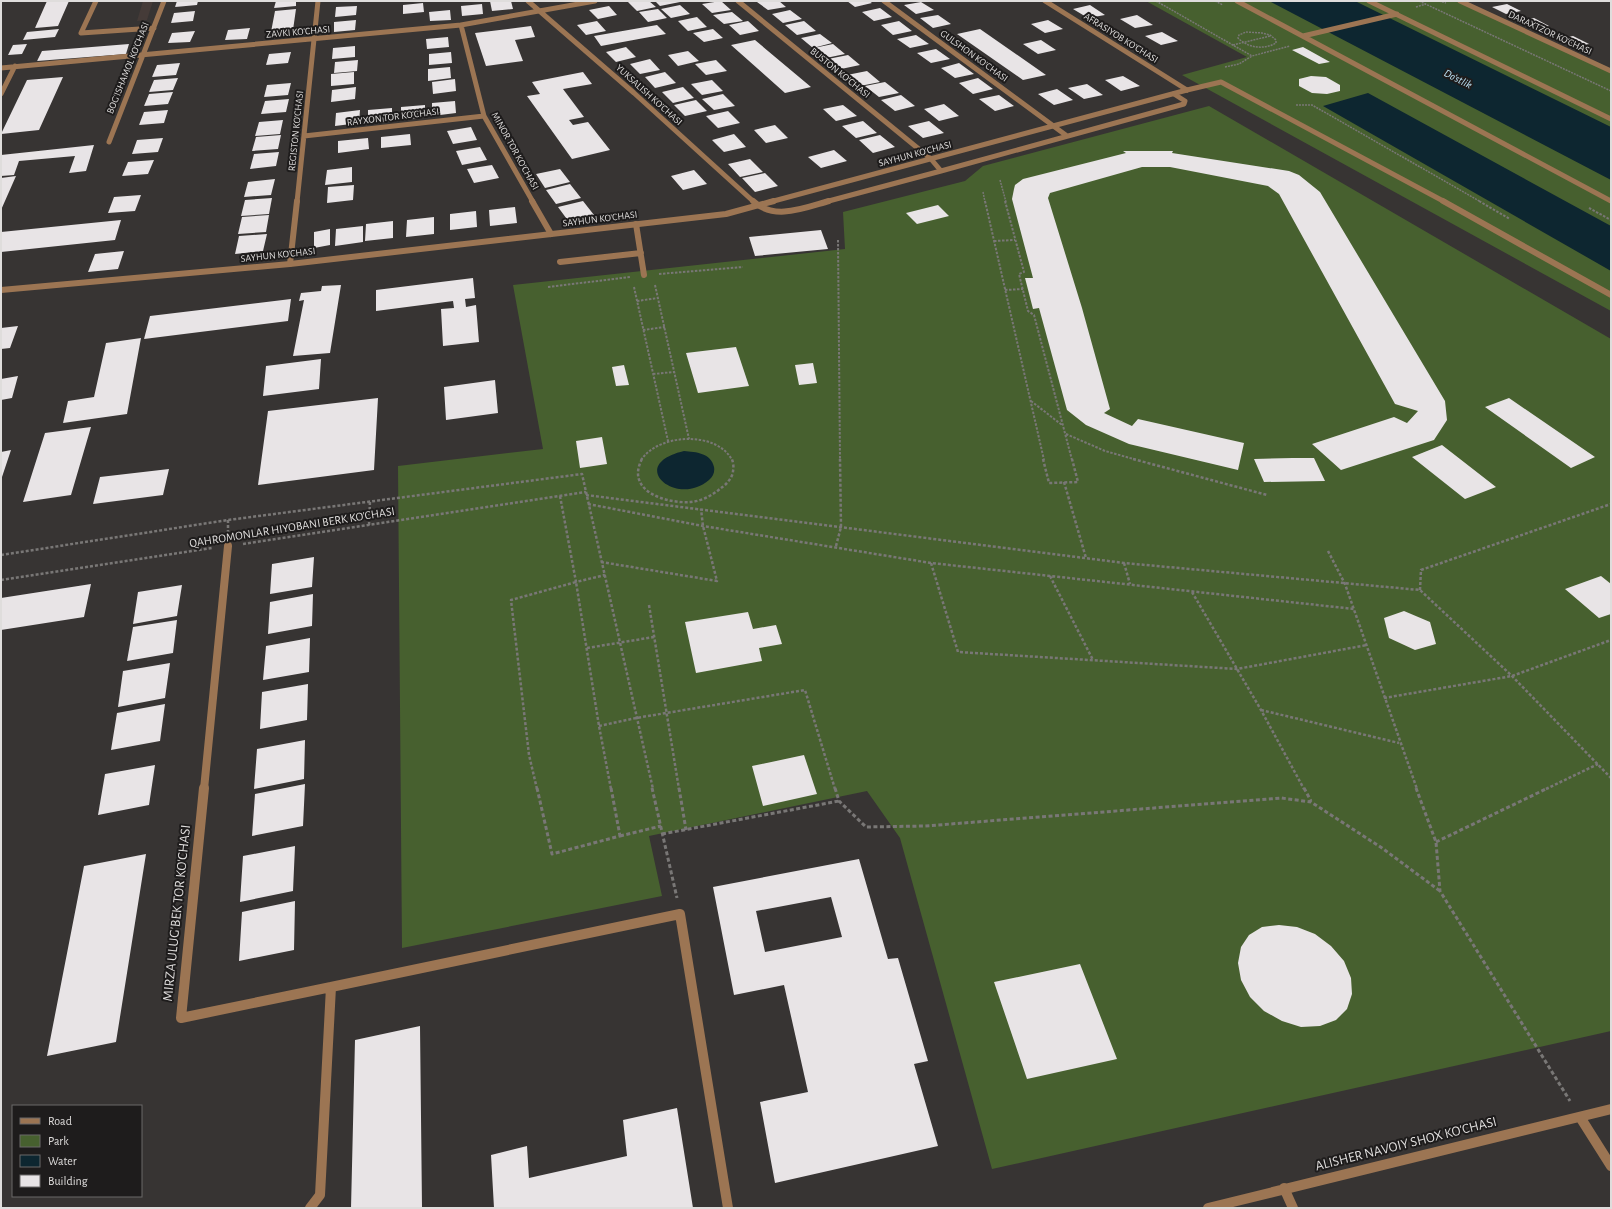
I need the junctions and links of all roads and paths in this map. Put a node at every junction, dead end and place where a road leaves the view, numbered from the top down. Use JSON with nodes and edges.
{"nodes":[{"id":1,"x":96,"y":1,"type":"edge"},
{"id":2,"x":164,"y":1,"type":"edge"},
{"id":3,"x":318,"y":1,"type":"edge"},
{"id":4,"x":528,"y":1,"type":"edge"},
{"id":5,"x":595,"y":1,"type":"edge"},
{"id":6,"x":738,"y":1,"type":"edge"},
{"id":7,"x":884,"y":1,"type":"edge"},
{"id":8,"x":1045,"y":1,"type":"edge"},
{"id":9,"x":1156,"y":1,"type":"edge"},
{"id":10,"x":1237,"y":1,"type":"edge"},
{"id":11,"x":1368,"y":1,"type":"edge"},
{"id":12,"x":1419,"y":1,"type":"edge"},
{"id":13,"x":1460,"y":1,"type":"edge"},
{"id":14,"x":538,"y":12,"type":"junction"},
{"id":15,"x":1397,"y":14,"type":"junction"},
{"id":16,"x":461,"y":25,"type":"junction"},
{"id":17,"x":154,"y":28,"type":"junction"},
{"id":18,"x":1278,"y":34,"type":"dead end"},
{"id":19,"x":1271,"y":36,"type":"junction"},
{"id":20,"x":1303,"y":36,"type":"junction"},
{"id":21,"x":314,"y":40,"type":"junction"},
{"id":22,"x":1242,"y":42,"type":"junction"},
{"id":23,"x":1296,"y":44,"type":"dead end"},
{"id":24,"x":1232,"y":45,"type":"junction"},
{"id":25,"x":1269,"y":46,"type":"junction"},
{"id":26,"x":1275,"y":50,"type":"junction"},
{"id":27,"x":144,"y":55,"type":"junction"},
{"id":28,"x":15,"y":66,"type":"junction"},
{"id":29,"x":1,"y":68,"type":"edge"},
{"id":30,"x":1611,"y":71,"type":"edge"},
{"id":31,"x":1186,"y":90,"type":"junction"},
{"id":32,"x":1611,"y":91,"type":"edge"},
{"id":33,"x":1,"y":94,"type":"edge"},
{"id":34,"x":1174,"y":94,"type":"junction"},
{"id":35,"x":1312,"y":105,"type":"dead end"},
{"id":36,"x":484,"y":116,"type":"junction"},
{"id":37,"x":1611,"y":119,"type":"edge"},
{"id":38,"x":1053,"y":126,"type":"junction"},
{"id":39,"x":304,"y":136,"type":"junction"},
{"id":40,"x":1067,"y":136,"type":"junction"},
{"id":41,"x":109,"y":142,"type":"dead end"},
{"id":42,"x":931,"y":159,"type":"junction"},
{"id":43,"x":941,"y":171,"type":"junction"},
{"id":44,"x":1000,"y":180,"type":"dead end"},
{"id":45,"x":983,"y":192,"type":"dead end"},
{"id":46,"x":1611,"y":201,"type":"edge"},
{"id":47,"x":757,"y":205,"type":"junction"},
{"id":48,"x":1512,"y":220,"type":"dead end"},
{"id":49,"x":636,"y":224,"type":"junction"},
{"id":50,"x":551,"y":234,"type":"junction"},
{"id":51,"x":838,"y":240,"type":"dead end"},
{"id":52,"x":994,"y":240,"type":"junction"},
{"id":53,"x":1016,"y":240,"type":"junction"},
{"id":54,"x":641,"y":253,"type":"junction"},
{"id":55,"x":560,"y":262,"type":"dead end"},
{"id":56,"x":290,"y":264,"type":"junction"},
{"id":57,"x":644,"y":275,"type":"dead end"},
{"id":58,"x":631,"y":277,"type":"dead end"},
{"id":59,"x":654,"y":280,"type":"dead end"},
{"id":60,"x":1023,"y":289,"type":"junction"},
{"id":61,"x":1,"y":290,"type":"edge"},
{"id":62,"x":1005,"y":290,"type":"junction"},
{"id":63,"x":1611,"y":295,"type":"edge"},
{"id":64,"x":658,"y":298,"type":"junction"},
{"id":65,"x":637,"y":301,"type":"junction"},
{"id":66,"x":665,"y":327,"type":"junction"},
{"id":67,"x":643,"y":330,"type":"junction"},
{"id":68,"x":674,"y":372,"type":"junction"},
{"id":69,"x":653,"y":374,"type":"junction"},
{"id":70,"x":1030,"y":401,"type":"junction"},
{"id":71,"x":1063,"y":425,"type":"junction"},
{"id":72,"x":1065,"y":434,"type":"junction"},
{"id":73,"x":688,"y":438,"type":"junction"},
{"id":74,"x":668,"y":441,"type":"junction"},
{"id":75,"x":1064,"y":482,"type":"junction"},
{"id":76,"x":586,"y":493,"type":"junction"},
{"id":77,"x":560,"y":496,"type":"junction"},
{"id":78,"x":1267,"y":496,"type":"dead end"},
{"id":79,"x":370,"y":501,"type":"junction"},
{"id":80,"x":685,"y":502,"type":"junction"},
{"id":81,"x":588,"y":504,"type":"junction"},
{"id":82,"x":1611,"y":504,"type":"edge"},
{"id":83,"x":686,"y":507,"type":"junction"},
{"id":84,"x":702,"y":509,"type":"junction"},
{"id":85,"x":369,"y":525,"type":"junction"},
{"id":86,"x":703,"y":526,"type":"junction"},
{"id":87,"x":841,"y":528,"type":"junction"},
{"id":88,"x":228,"y":546,"type":"junction"},
{"id":89,"x":836,"y":546,"type":"junction"},
{"id":90,"x":1328,"y":551,"type":"dead end"},
{"id":91,"x":1,"y":554,"type":"edge"},
{"id":92,"x":1086,"y":558,"type":"junction"},
{"id":93,"x":601,"y":562,"type":"junction"},
{"id":94,"x":931,"y":562,"type":"junction"},
{"id":95,"x":1124,"y":562,"type":"junction"},
{"id":96,"x":606,"y":575,"type":"junction"},
{"id":97,"x":1050,"y":576,"type":"junction"},
{"id":98,"x":1,"y":580,"type":"edge"},
{"id":99,"x":576,"y":582,"type":"junction"},
{"id":100,"x":1130,"y":584,"type":"junction"},
{"id":101,"x":1345,"y":584,"type":"junction"},
{"id":102,"x":1420,"y":590,"type":"junction"},
{"id":103,"x":1192,"y":592,"type":"junction"},
{"id":104,"x":649,"y":605,"type":"dead end"},
{"id":105,"x":1354,"y":609,"type":"junction"},
{"id":106,"x":654,"y":637,"type":"junction"},
{"id":107,"x":1611,"y":640,"type":"edge"},
{"id":108,"x":619,"y":642,"type":"junction"},
{"id":109,"x":1367,"y":645,"type":"junction"},
{"id":110,"x":587,"y":648,"type":"junction"},
{"id":111,"x":1094,"y":660,"type":"junction"},
{"id":112,"x":1237,"y":669,"type":"junction"},
{"id":113,"x":1512,"y":676,"type":"junction"},
{"id":114,"x":1384,"y":698,"type":"junction"},
{"id":115,"x":1261,"y":710,"type":"junction"},
{"id":116,"x":667,"y":713,"type":"junction"},
{"id":117,"x":636,"y":718,"type":"junction"},
{"id":118,"x":599,"y":726,"type":"junction"},
{"id":119,"x":1400,"y":743,"type":"junction"},
{"id":120,"x":1598,"y":764,"type":"junction"},
{"id":121,"x":1611,"y":778,"type":"edge"},
{"id":122,"x":839,"y":801,"type":"junction"},
{"id":123,"x":1311,"y":802,"type":"junction"},
{"id":124,"x":661,"y":826,"type":"junction"},
{"id":125,"x":686,"y":830,"type":"junction"},
{"id":126,"x":662,"y":834,"type":"junction"},
{"id":127,"x":620,"y":836,"type":"junction"},
{"id":128,"x":1436,"y":842,"type":"junction"},
{"id":129,"x":1440,"y":891,"type":"junction"},
{"id":130,"x":680,"y":914,"type":"junction"},
{"id":131,"x":331,"y":987,"type":"junction"},
{"id":132,"x":1611,"y":1109,"type":"edge"},
{"id":133,"x":1580,"y":1117,"type":"junction"},
{"id":134,"x":1611,"y":1166,"type":"edge"},
{"id":135,"x":1284,"y":1188,"type":"junction"},
{"id":136,"x":310,"y":1208,"type":"edge"},
{"id":137,"x":728,"y":1208,"type":"edge"},
{"id":138,"x":1208,"y":1208,"type":"edge"},
{"id":139,"x":1293,"y":1208,"type":"edge"}],
"edges":[{"from":1,"to":17,"type":"street"},
{"from":2,"to":17,"type":"street","name":"BOG'ISHAMOL KO'CHASI"},
{"from":3,"to":21,"type":"street","name":"REGISTON KO'CHASI"},
{"from":4,"to":14,"type":"street","name":"YUKSALISH KO'CHASI"},
{"from":5,"to":14,"type":"street","name":"ZAVKI KO'CHASI"},
{"from":6,"to":42,"type":"street","name":"BUSTON KO'CHASI"},
{"from":7,"to":38,"type":"street","name":"GULSHON KO'CHASI"},
{"from":8,"to":31,"type":"street","name":"AFRASIYOB KO'CHASI"},
{"from":9,"to":24,"type":"path"},
{"from":10,"to":20,"type":"street"},
{"from":11,"to":15,"type":"street"},
{"from":12,"to":32,"type":"path"},
{"from":13,"to":30,"type":"street","name":"DARAXTZOR KO'CHASI"},
{"from":14,"to":16,"type":"street","name":"ZAVKI KO'CHASI"},
{"from":14,"to":47,"type":"street","name":"YUKSALISH KO'CHASI"},
{"from":15,"to":20,"type":"street"},
{"from":15,"to":37,"type":"street"},
{"from":16,"to":21,"type":"street","name":"ZAVKI KO'CHASI"},
{"from":16,"to":36,"type":"street","name":"MINOR TOR KO'CHASI"},
{"from":17,"to":27,"type":"street","name":"BOG'ISHAMOL KO'CHASI"},
{"from":18,"to":19,"type":"path"},
{"from":19,"to":22,"type":"path"},
{"from":19,"to":22,"type":"path"},
{"from":19,"to":25,"type":"path"},
{"from":20,"to":46,"type":"street"},
{"from":21,"to":27,"type":"street","name":"ZAVKI KO'CHASI"},
{"from":21,"to":39,"type":"street","name":"REGISTON KO'CHASI"},
{"from":22,"to":24,"type":"path"},
{"from":22,"to":25,"type":"path"},
{"from":23,"to":26,"type":"path"},
{"from":24,"to":26,"type":"path"},
{"from":25,"to":26,"type":"path"},
{"from":27,"to":28,"type":"street","name":"ZAVKI KO'CHASI"},
{"from":27,"to":41,"type":"street","name":"BOG'ISHAMOL KO'CHASI"},
{"from":28,"to":29,"type":"street","name":"ZAVKI KO'CHASI"},
{"from":28,"to":33,"type":"street"},
{"from":31,"to":34,"type":"street","name":"SAYHUN KO'CHASI"},
{"from":31,"to":63,"type":"street","name":"SAYHUN KO'CHASI"},
{"from":34,"to":38,"type":"street","name":"SAYHUN KO'CHASI"},
{"from":34,"to":40,"type":"street"},
{"from":35,"to":48,"type":"path"},
{"from":36,"to":39,"type":"street","name":"RAYXON TOR KO'CHASI"},
{"from":36,"to":50,"type":"street","name":"MINOR TOR KO'CHASI"},
{"from":38,"to":40,"type":"street","name":"GULSHON KO'CHASI"},
{"from":38,"to":42,"type":"street","name":"SAYHUN KO'CHASI"},
{"from":39,"to":56,"type":"street","name":"REGISTON KO'CHASI"},
{"from":40,"to":43,"type":"street"},
{"from":42,"to":43,"type":"street","name":"BUSTON KO'CHASI"},
{"from":42,"to":47,"type":"street","name":"SAYHUN KO'CHASI"},
{"from":43,"to":47,"type":"street"},
{"from":44,"to":53,"type":"path"},
{"from":45,"to":52,"type":"path"},
{"from":47,"to":49,"type":"street","name":"SAYHUN KO'CHASI"},
{"from":49,"to":50,"type":"street","name":"SAYHUN KO'CHASI"},
{"from":49,"to":54,"type":"street"},
{"from":50,"to":56,"type":"street","name":"SAYHUN KO'CHASI"},
{"from":51,"to":87,"type":"path"},
{"from":52,"to":53,"type":"path"},
{"from":52,"to":62,"type":"path"},
{"from":53,"to":60,"type":"path"},
{"from":54,"to":55,"type":"street"},
{"from":54,"to":57,"type":"street"},
{"from":56,"to":61,"type":"street","name":"SAYHUN KO'CHASI"},
{"from":58,"to":65,"type":"path"},
{"from":59,"to":64,"type":"path"},
{"from":60,"to":62,"type":"path"},
{"from":60,"to":71,"type":"path"},
{"from":62,"to":70,"type":"path"},
{"from":64,"to":65,"type":"path"},
{"from":64,"to":66,"type":"path"},
{"from":65,"to":67,"type":"path"},
{"from":66,"to":67,"type":"path"},
{"from":66,"to":68,"type":"path"},
{"from":67,"to":69,"type":"path"},
{"from":68,"to":69,"type":"path"},
{"from":68,"to":73,"type":"path"},
{"from":69,"to":74,"type":"path"},
{"from":70,"to":71,"type":"path"},
{"from":70,"to":75,"type":"path"},
{"from":71,"to":72,"type":"path"},
{"from":72,"to":75,"type":"path"},
{"from":72,"to":78,"type":"path"},
{"from":73,"to":74,"type":"path"},
{"from":73,"to":80,"type":"path"},
{"from":74,"to":80,"type":"path"},
{"from":75,"to":92,"type":"path"},
{"from":76,"to":77,"type":"path","name":"QAHROMONLAR HIYOBANI BERK KO'CHASI"},
{"from":76,"to":79,"type":"path"},
{"from":76,"to":81,"type":"path"},
{"from":76,"to":83,"type":"path","name":"QAHROMONLAR HIYOBANI BERK KO'CHASI"},
{"from":77,"to":85,"type":"path","name":"QAHROMONLAR HIYOBANI BERK KO'CHASI"},
{"from":77,"to":99,"type":"path"},
{"from":79,"to":85,"type":"path"},
{"from":79,"to":91,"type":"path"},
{"from":80,"to":83,"type":"path"},
{"from":81,"to":86,"type":"path"},
{"from":81,"to":93,"type":"path"},
{"from":82,"to":102,"type":"path"},
{"from":83,"to":84,"type":"path","name":"QAHROMONLAR HIYOBANI BERK KO'CHASI"},
{"from":84,"to":86,"type":"path"},
{"from":84,"to":87,"type":"path","name":"QAHROMONLAR HIYOBANI BERK KO'CHASI"},
{"from":85,"to":88,"type":"path","name":"QAHROMONLAR HIYOBANI BERK KO'CHASI"},
{"from":86,"to":89,"type":"path"},
{"from":86,"to":93,"type":"path"},
{"from":87,"to":89,"type":"path"},
{"from":87,"to":92,"type":"path","name":"QAHROMONLAR HIYOBANI BERK KO'CHASI"},
{"from":88,"to":98,"type":"path","name":"QAHROMONLAR HIYOBANI BERK KO'CHASI"},
{"from":88,"to":131,"type":"street","name":"MIRZA ULUG'BEK TOR KO'CHASI"},
{"from":89,"to":94,"type":"path"},
{"from":90,"to":101,"type":"path"},
{"from":92,"to":95,"type":"path","name":"QAHROMONLAR HIYOBANI BERK KO'CHASI"},
{"from":93,"to":96,"type":"path"},
{"from":94,"to":97,"type":"path"},
{"from":94,"to":111,"type":"path"},
{"from":95,"to":100,"type":"path"},
{"from":95,"to":101,"type":"path","name":"QAHROMONLAR HIYOBANI BERK KO'CHASI"},
{"from":96,"to":99,"type":"path"},
{"from":96,"to":108,"type":"path"},
{"from":97,"to":100,"type":"path"},
{"from":97,"to":111,"type":"path"},
{"from":99,"to":110,"type":"path"},
{"from":99,"to":127,"type":"path"},
{"from":100,"to":103,"type":"path"},
{"from":101,"to":102,"type":"path","name":"QAHROMONLAR HIYOBANI BERK KO'CHASI"},
{"from":101,"to":105,"type":"path"},
{"from":102,"to":113,"type":"path"},
{"from":103,"to":105,"type":"path"},
{"from":103,"to":112,"type":"path"},
{"from":104,"to":106,"type":"path"},
{"from":105,"to":109,"type":"path"},
{"from":106,"to":108,"type":"path"},
{"from":106,"to":116,"type":"path"},
{"from":107,"to":113,"type":"path"},
{"from":108,"to":110,"type":"path"},
{"from":108,"to":117,"type":"path"},
{"from":109,"to":112,"type":"path"},
{"from":109,"to":114,"type":"path"},
{"from":110,"to":118,"type":"path"},
{"from":111,"to":112,"type":"path"},
{"from":112,"to":115,"type":"path"},
{"from":113,"to":114,"type":"path"},
{"from":113,"to":120,"type":"path"},
{"from":114,"to":119,"type":"path"},
{"from":115,"to":119,"type":"path"},
{"from":115,"to":123,"type":"path"},
{"from":116,"to":117,"type":"path"},
{"from":116,"to":122,"type":"path"},
{"from":116,"to":125,"type":"path"},
{"from":117,"to":118,"type":"path"},
{"from":117,"to":124,"type":"path"},
{"from":118,"to":127,"type":"path"},
{"from":119,"to":128,"type":"path"},
{"from":120,"to":121,"type":"path"},
{"from":120,"to":128,"type":"path"},
{"from":122,"to":123,"type":"path"},
{"from":122,"to":125,"type":"path"},
{"from":123,"to":129,"type":"path"},
{"from":124,"to":126,"type":"path"},
{"from":124,"to":127,"type":"path"},
{"from":125,"to":126,"type":"path"},
{"from":126,"to":130,"type":"path"},
{"from":128,"to":129,"type":"path"},
{"from":129,"to":133,"type":"path"},
{"from":130,"to":131,"type":"street"},
{"from":130,"to":137,"type":"street"},
{"from":131,"to":136,"type":"street"},
{"from":132,"to":133,"type":"street","name":"ALISHER NAVOIY SHOX KO'CHASI"},
{"from":133,"to":134,"type":"street"},
{"from":133,"to":135,"type":"street","name":"ALISHER NAVOIY SHOX KO'CHASI"},
{"from":135,"to":138,"type":"street","name":"ALISHER NAVOIY SHOX KO'CHASI"},
{"from":135,"to":139,"type":"street"}]}
